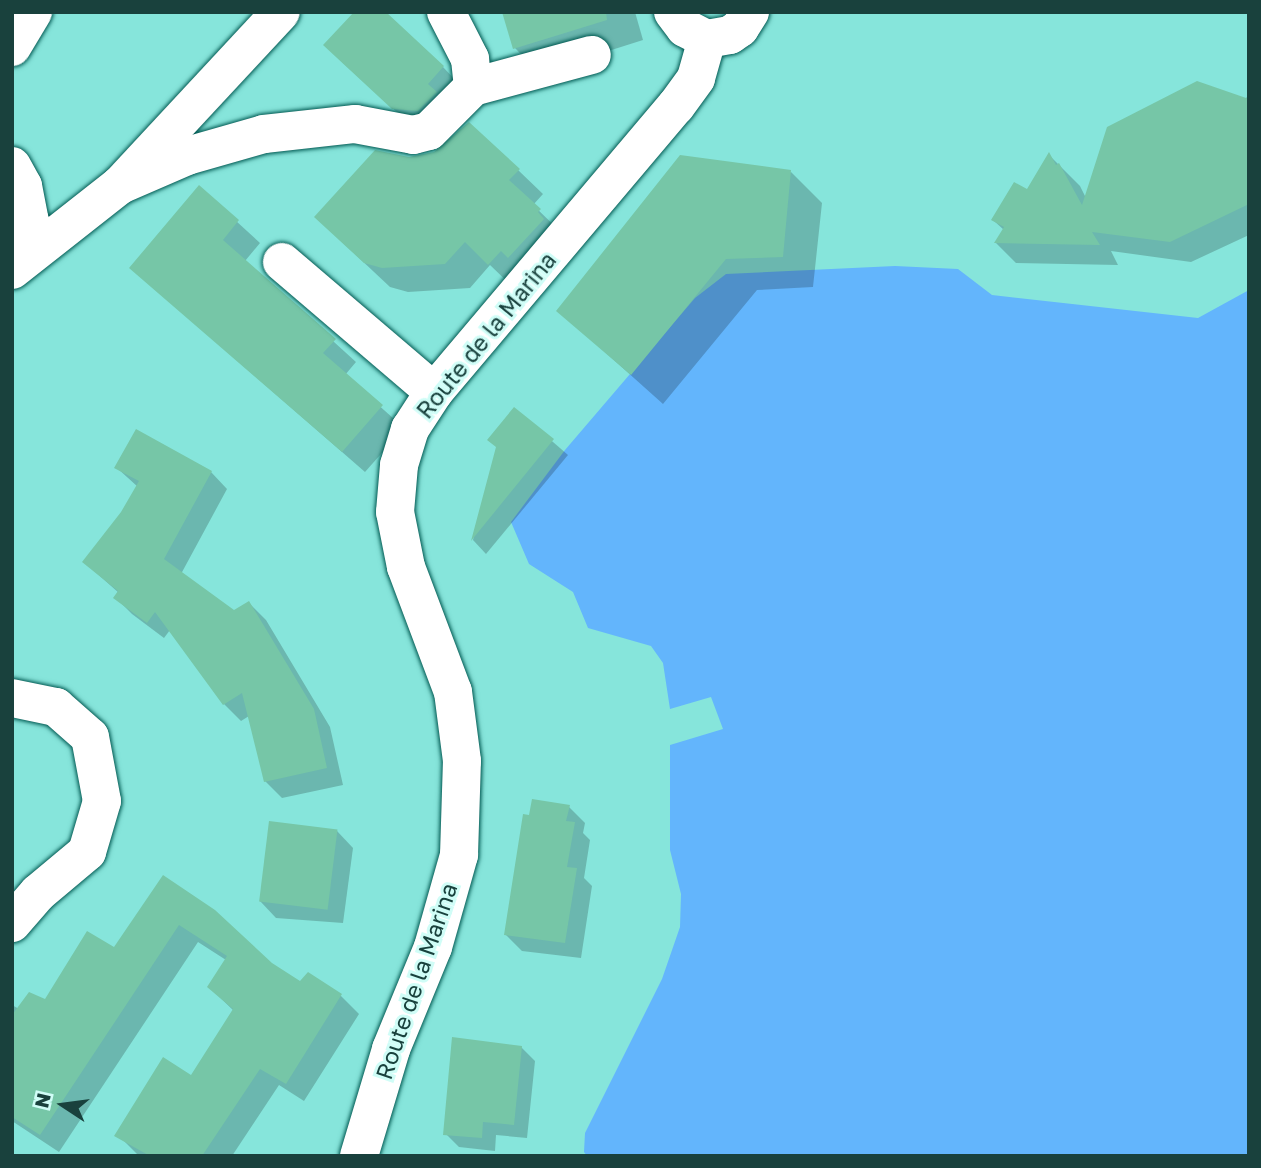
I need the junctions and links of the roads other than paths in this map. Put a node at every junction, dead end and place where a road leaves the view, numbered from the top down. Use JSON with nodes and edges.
{"nodes":[{"id":1,"x":33,"y":12,"type":"edge"},
{"id":2,"x":281,"y":12,"type":"edge"},
{"id":3,"x":446,"y":12,"type":"edge"},
{"id":4,"x":673,"y":12,"type":"edge"},
{"id":5,"x":750,"y":12,"type":"edge"},
{"id":6,"x":708,"y":39,"type":"junction"},
{"id":7,"x":12,"y":47,"type":"edge"},
{"id":8,"x":592,"y":55,"type":"dead end"},
{"id":9,"x":473,"y":87,"type":"junction"},
{"id":10,"x":12,"y":166,"type":"edge"},
{"id":11,"x":120,"y":185,"type":"junction"},
{"id":12,"x":282,"y":262,"type":"dead end"},
{"id":13,"x":17,"y":266,"type":"edge"},
{"id":14,"x":434,"y":392,"type":"junction"},
{"id":15,"x":12,"y":698,"type":"edge"},
{"id":16,"x":12,"y":923,"type":"edge"},
{"id":17,"x":359,"y":1156,"type":"edge"}],
"edges":[{"from":1,"to":7,"type":"main road"},
{"from":2,"to":11,"type":"main road"},
{"from":3,"to":9,"type":"main road"},
{"from":4,"to":6,"type":"main road"},
{"from":5,"to":6,"type":"main road"},
{"from":6,"to":14,"type":"main road","name":"Route de la Marina"},
{"from":8,"to":9,"type":"main road"},
{"from":9,"to":11,"type":"main road"},
{"from":10,"to":13,"type":"main road"},
{"from":11,"to":13,"type":"main road"},
{"from":12,"to":14,"type":"main road"},
{"from":14,"to":17,"type":"main road","name":"Route de la Marina"},
{"from":15,"to":16,"type":"main road"}]}
